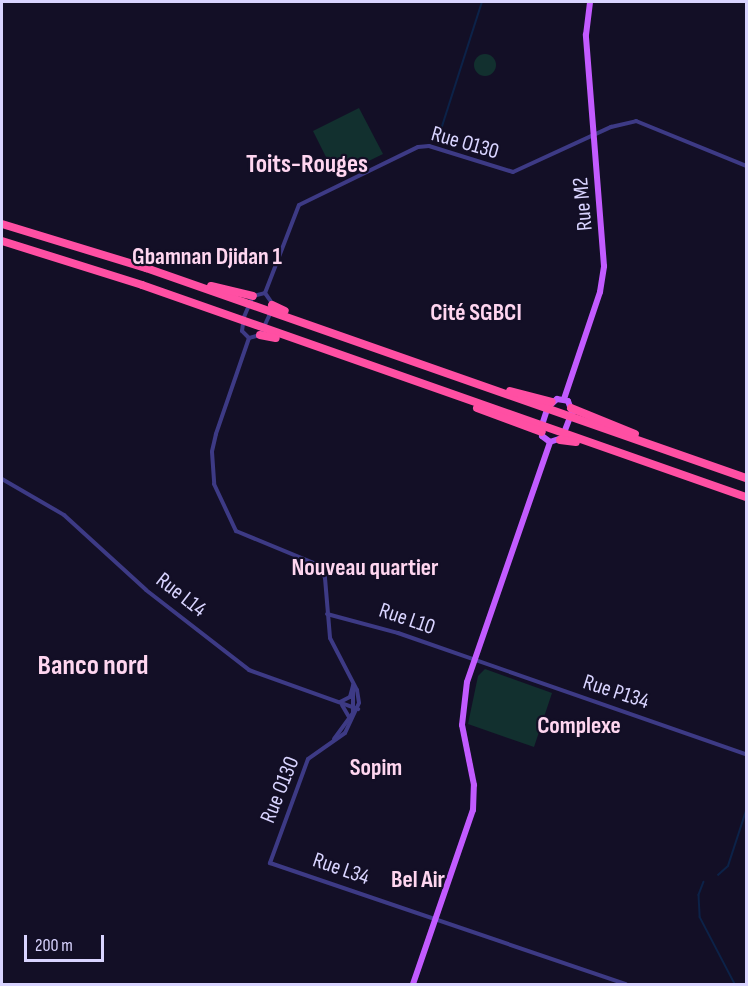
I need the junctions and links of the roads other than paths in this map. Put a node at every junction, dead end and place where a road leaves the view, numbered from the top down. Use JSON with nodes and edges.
{"nodes":[{"id":1,"x":590,"y":2,"type":"edge"},
{"id":2,"x":594,"y":134,"type":"junction"},
{"id":3,"x":747,"y":166,"type":"edge"},
{"id":4,"x":2,"y":224,"type":"edge"},
{"id":5,"x":2,"y":241,"type":"edge"},
{"id":6,"x":146,"y":268,"type":"junction"},
{"id":7,"x":265,"y":293,"type":"junction"},
{"id":8,"x":253,"y":296,"type":"junction"},
{"id":9,"x":272,"y":305,"type":"junction"},
{"id":10,"x":239,"y":322,"type":"junction"},
{"id":11,"x":261,"y":335,"type":"junction"},
{"id":12,"x":249,"y":338,"type":"junction"},
{"id":13,"x":369,"y":346,"type":"junction"},
{"id":14,"x":350,"y":359,"type":"junction"},
{"id":15,"x":430,"y":367,"type":"junction"},
{"id":16,"x":423,"y":385,"type":"junction"},
{"id":17,"x":564,"y":399,"type":"junction"},
{"id":18,"x":552,"y":402,"type":"junction"},
{"id":19,"x":571,"y":408,"type":"junction"},
{"id":20,"x":542,"y":432,"type":"junction"},
{"id":21,"x":560,"y":440,"type":"junction"},
{"id":22,"x":549,"y":442,"type":"junction"},
{"id":23,"x":689,"y":458,"type":"junction"},
{"id":24,"x":681,"y":474,"type":"junction"},
{"id":25,"x":747,"y":478,"type":"edge"},
{"id":26,"x":2,"y":479,"type":"edge"},
{"id":27,"x":747,"y":497,"type":"edge"},
{"id":28,"x":327,"y":614,"type":"junction"},
{"id":29,"x":475,"y":660,"type":"junction"},
{"id":30,"x":353,"y":682,"type":"junction"},
{"id":31,"x":333,"y":701,"type":"junction"},
{"id":32,"x":339,"y":703,"type":"junction"},
{"id":33,"x":356,"y":708,"type":"junction"},
{"id":34,"x":350,"y":721,"type":"junction"},
{"id":35,"x":334,"y":740,"type":"junction"},
{"id":36,"x":747,"y":754,"type":"edge"},
{"id":37,"x":270,"y":863,"type":"joint"},
{"id":38,"x":436,"y":919,"type":"junction"},
{"id":39,"x":412,"y":984,"type":"edge"},
{"id":40,"x":626,"y":984,"type":"edge"}],
"edges":[{"from":1,"to":2,"type":"main road","name":"Rue M2"},
{"from":2,"to":3,"type":"street","name":"Rue O130"},
{"from":2,"to":7,"type":"street","name":"Rue O130"},
{"from":2,"to":17,"type":"main road","name":"Rue M2"},
{"from":4,"to":6,"type":"highway"},
{"from":5,"to":10,"type":"highway"},
{"from":6,"to":8,"type":"highway"},
{"from":6,"to":13,"type":"highway"},
{"from":7,"to":8,"type":"street"},
{"from":7,"to":9,"type":"street"},
{"from":8,"to":10,"type":"street"},
{"from":9,"to":11,"type":"street"},
{"from":9,"to":13,"type":"highway"},
{"from":10,"to":12,"type":"street"},
{"from":10,"to":14,"type":"highway"},
{"from":11,"to":12,"type":"street"},
{"from":11,"to":14,"type":"highway"},
{"from":12,"to":28,"type":"street","name":"Rue O130"},
{"from":13,"to":15,"type":"highway"},
{"from":14,"to":16,"type":"highway"},
{"from":15,"to":18,"type":"highway"},
{"from":15,"to":23,"type":"highway"},
{"from":16,"to":20,"type":"highway"},
{"from":16,"to":24,"type":"highway"},
{"from":17,"to":18,"type":"main road"},
{"from":17,"to":19,"type":"main road"},
{"from":18,"to":20,"type":"main road"},
{"from":19,"to":21,"type":"main road"},
{"from":19,"to":23,"type":"highway"},
{"from":20,"to":22,"type":"main road"},
{"from":21,"to":22,"type":"main road"},
{"from":21,"to":24,"type":"highway"},
{"from":22,"to":29,"type":"main road"},
{"from":23,"to":25,"type":"highway"},
{"from":24,"to":27,"type":"highway"},
{"from":26,"to":31,"type":"street","name":"Rue L14"},
{"from":28,"to":29,"type":"street","name":"Rue L10"},
{"from":28,"to":30,"type":"street","name":"Rue O130"},
{"from":29,"to":36,"type":"street","name":"Rue P134"},
{"from":29,"to":38,"type":"main road"},
{"from":30,"to":31,"type":"street"},
{"from":30,"to":33,"type":"street","name":"Rue O130"},
{"from":31,"to":32,"type":"street","name":"Rue L14"},
{"from":32,"to":33,"type":"street","name":"Rue L14"},
{"from":32,"to":34,"type":"street"},
{"from":33,"to":34,"type":"street","name":"Rue O130"},
{"from":33,"to":35,"type":"street","name":"Rue O130"},
{"from":34,"to":35,"type":"street","name":"Rue O130"},
{"from":35,"to":37,"type":"street","name":"Rue O130"},
{"from":37,"to":38,"type":"street","name":"Rue L34"},
{"from":38,"to":39,"type":"main road"},
{"from":38,"to":40,"type":"street","name":"Rue L34"}]}
